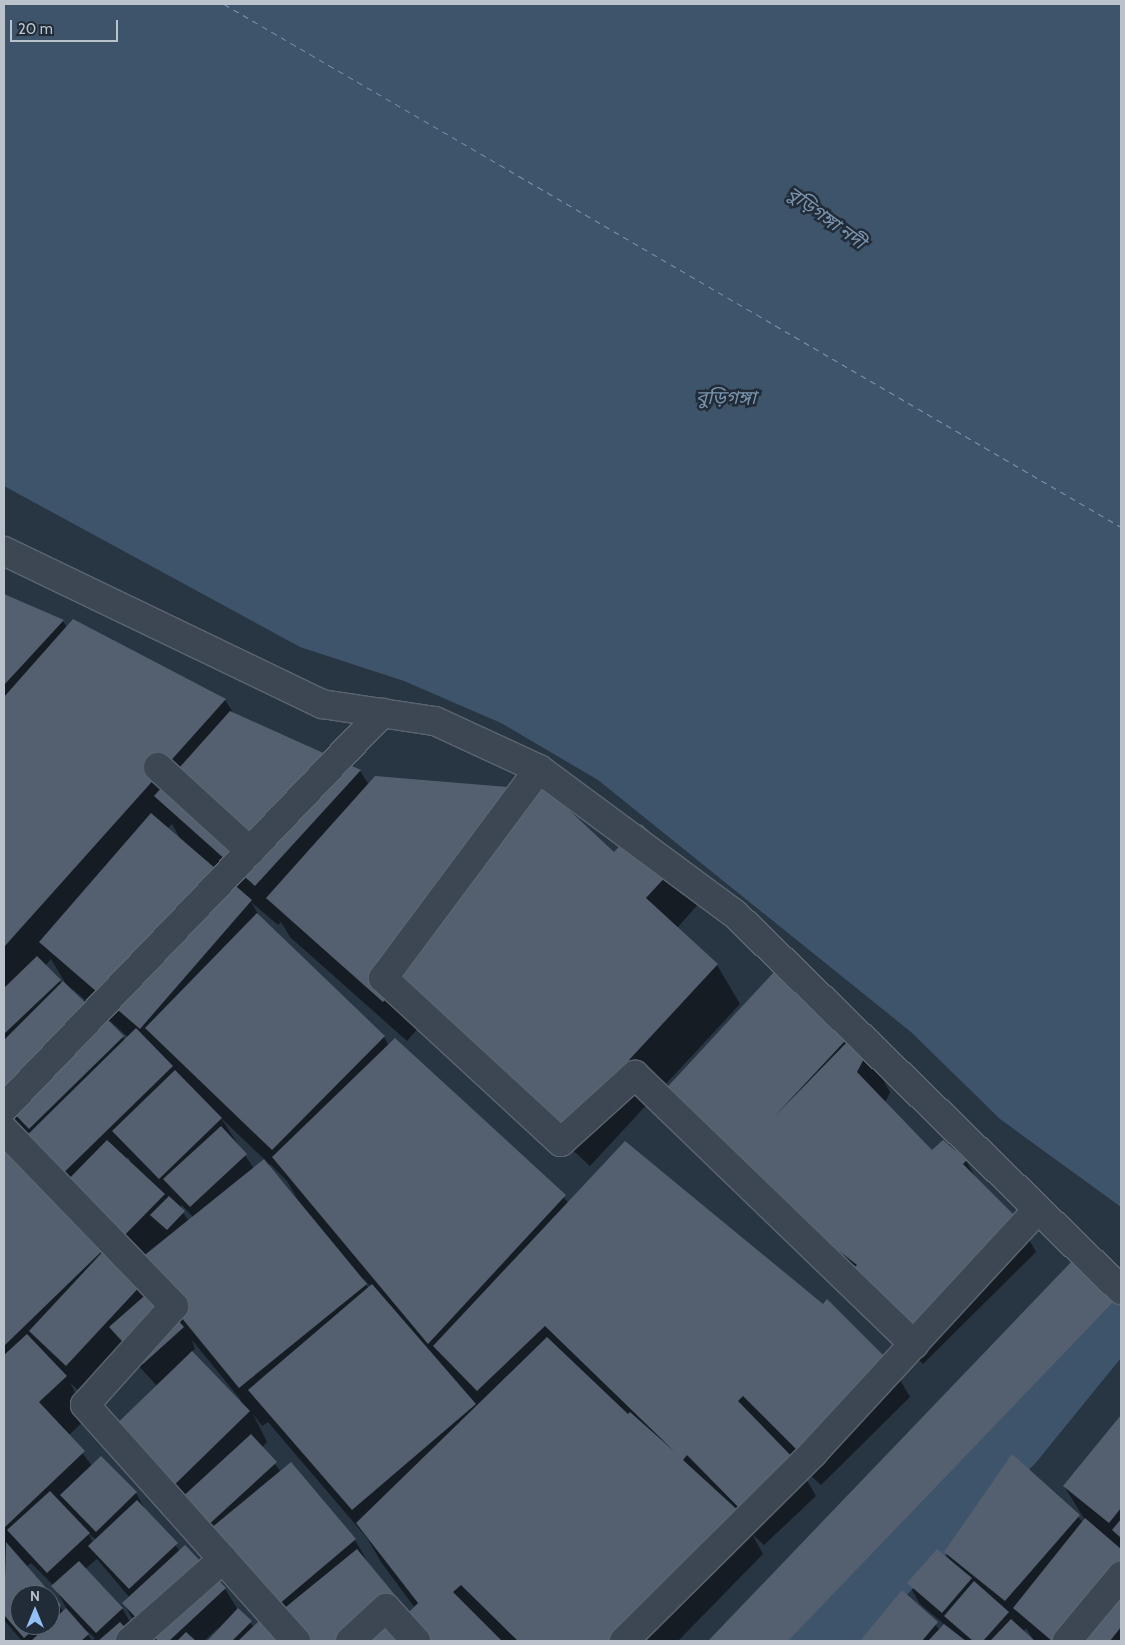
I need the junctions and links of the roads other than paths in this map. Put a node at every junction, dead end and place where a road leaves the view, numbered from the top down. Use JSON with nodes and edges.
{"nodes":[{"id":1,"x":4,"y":551,"type":"edge"},
{"id":2,"x":382,"y":713,"type":"junction"},
{"id":3,"x":158,"y":767,"type":"dead end"},
{"id":4,"x":538,"y":769,"type":"junction"},
{"id":5,"x":250,"y":851,"type":"junction"},
{"id":6,"x":4,"y":1108,"type":"edge"},
{"id":7,"x":4,"y":1130,"type":"edge"},
{"id":8,"x":1037,"y":1210,"type":"junction"},
{"id":9,"x":1121,"y":1290,"type":"edge"},
{"id":10,"x":914,"y":1344,"type":"junction"},
{"id":11,"x":223,"y":1560,"type":"junction"},
{"id":12,"x":1121,"y":1576,"type":"edge"},
{"id":13,"x":130,"y":1641,"type":"edge"},
{"id":14,"x":296,"y":1641,"type":"edge"},
{"id":15,"x":350,"y":1641,"type":"edge"},
{"id":16,"x":416,"y":1641,"type":"edge"},
{"id":17,"x":624,"y":1641,"type":"edge"},
{"id":18,"x":1067,"y":1641,"type":"edge"}],
"edges":[{"from":1,"to":2,"type":"street"},
{"from":2,"to":4,"type":"street"},
{"from":2,"to":5,"type":"street"},
{"from":3,"to":5,"type":"street"},
{"from":4,"to":8,"type":"street"},
{"from":4,"to":10,"type":"street"},
{"from":5,"to":6,"type":"street"},
{"from":7,"to":11,"type":"street"},
{"from":8,"to":9,"type":"street"},
{"from":8,"to":10,"type":"street"},
{"from":10,"to":17,"type":"street"},
{"from":11,"to":13,"type":"street"},
{"from":11,"to":14,"type":"street"},
{"from":12,"to":18,"type":"street"},
{"from":15,"to":16,"type":"street"}]}
